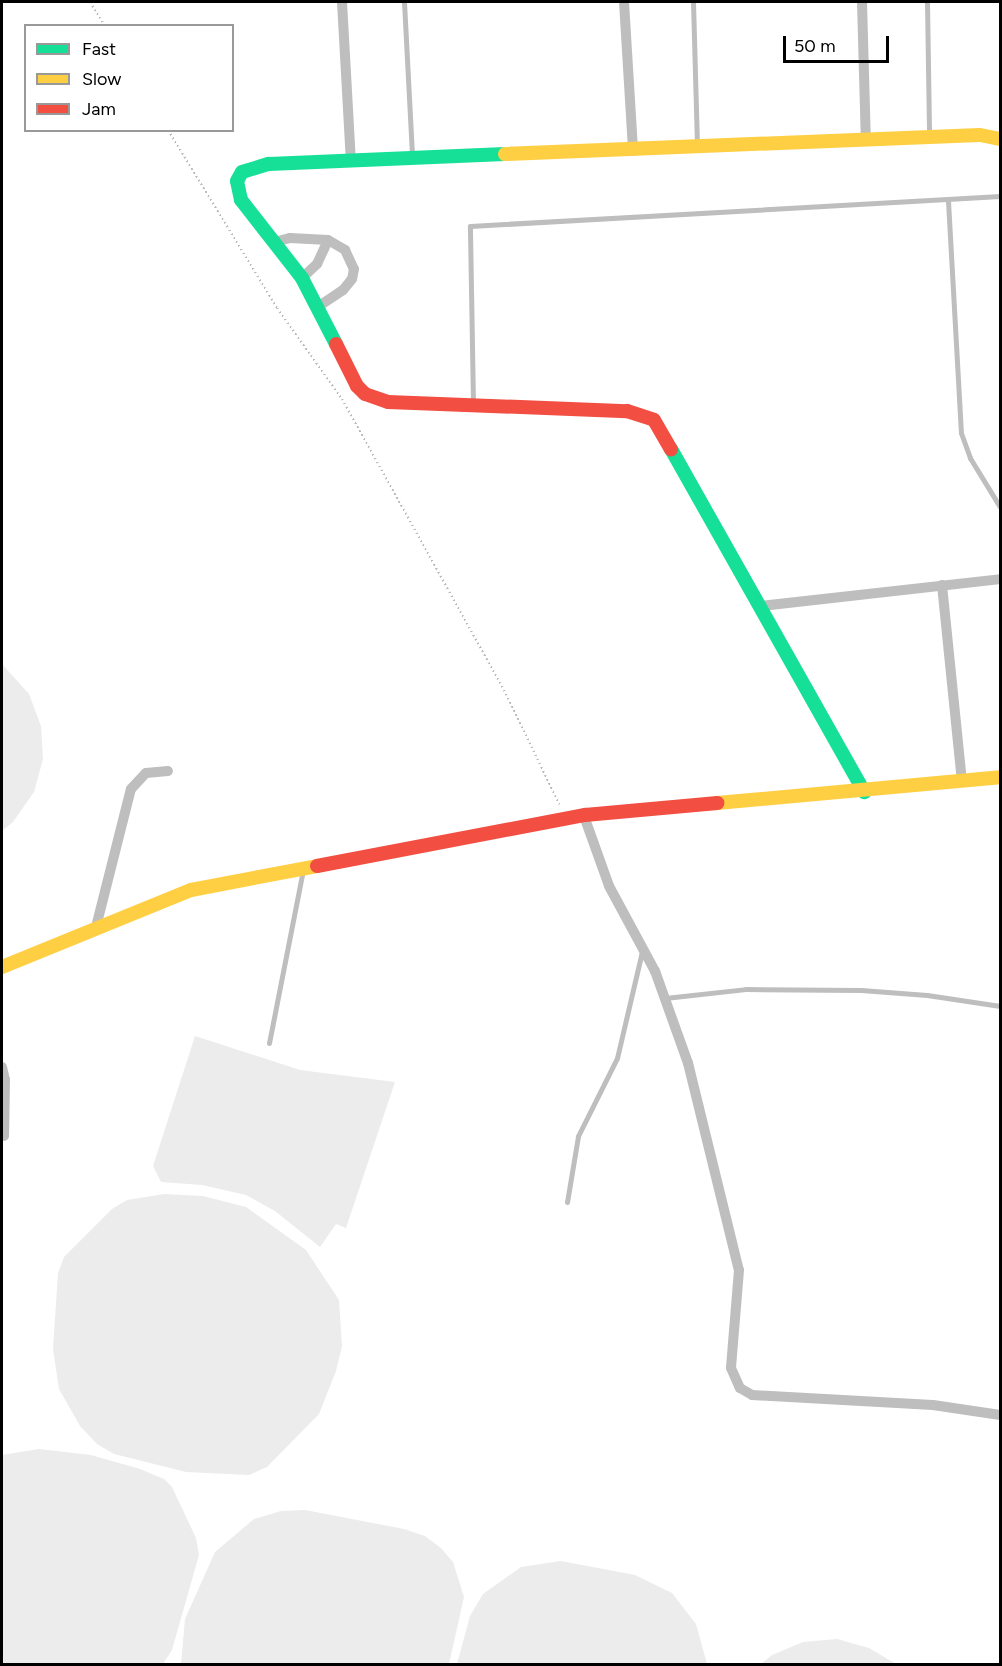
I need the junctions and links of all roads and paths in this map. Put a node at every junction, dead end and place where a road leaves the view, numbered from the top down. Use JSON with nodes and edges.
{"nodes":[{"id":1,"x":90,"y":2,"type":"edge"},
{"id":2,"x":342,"y":2,"type":"edge"},
{"id":3,"x":404,"y":2,"type":"edge"},
{"id":4,"x":624,"y":2,"type":"edge"},
{"id":5,"x":693,"y":2,"type":"edge"},
{"id":6,"x":862,"y":2,"type":"edge"},
{"id":7,"x":927,"y":2,"type":"edge"},
{"id":8,"x":104,"y":24,"type":"edge"},
{"id":9,"x":169,"y":132,"type":"edge"},
{"id":10,"x":998,"y":134,"type":"edge"},
{"id":11,"x":930,"y":136,"type":"junction"},
{"id":12,"x":866,"y":141,"type":"junction"},
{"id":13,"x":697,"y":149,"type":"junction"},
{"id":14,"x":633,"y":151,"type":"junction"},
{"id":15,"x":412,"y":159,"type":"junction"},
{"id":16,"x":351,"y":161,"type":"junction"},
{"id":17,"x":1000,"y":196,"type":"edge"},
{"id":18,"x":948,"y":201,"type":"junction"},
{"id":19,"x":328,"y":240,"type":"junction"},
{"id":20,"x":274,"y":242,"type":"junction"},
{"id":21,"x":302,"y":278,"type":"junction"},
{"id":22,"x":319,"y":306,"type":"junction"},
{"id":23,"x":473,"y":404,"type":"junction"},
{"id":24,"x":1000,"y":507,"type":"edge"},
{"id":25,"x":1000,"y":579,"type":"edge"},
{"id":26,"x":942,"y":585,"type":"junction"},
{"id":27,"x":761,"y":606,"type":"junction"},
{"id":28,"x":168,"y":771,"type":"dead end"},
{"id":29,"x":1000,"y":777,"type":"edge"},
{"id":30,"x":962,"y":781,"type":"junction"},
{"id":31,"x":864,"y":792,"type":"junction"},
{"id":32,"x":584,"y":816,"type":"junction"},
{"id":33,"x":566,"y":819,"type":"junction"},
{"id":34,"x":304,"y":869,"type":"junction"},
{"id":35,"x":96,"y":927,"type":"junction"},
{"id":36,"x":642,"y":951,"type":"junction"},
{"id":37,"x":2,"y":967,"type":"edge"},
{"id":38,"x":665,"y":998,"type":"junction"},
{"id":39,"x":1000,"y":1006,"type":"edge"},
{"id":40,"x":269,"y":1043,"type":"dead end"},
{"id":41,"x":2,"y":1067,"type":"edge"},
{"id":42,"x":4,"y":1136,"type":"dead end"},
{"id":43,"x":567,"y":1202,"type":"dead end"},
{"id":44,"x":1000,"y":1414,"type":"edge"}],
"edges":[{"from":1,"to":8,"type":"path"},
{"from":2,"to":16,"type":"street"},
{"from":3,"to":15,"type":"lane"},
{"from":4,"to":14,"type":"street"},
{"from":5,"to":13,"type":"lane"},
{"from":6,"to":12,"type":"street"},
{"from":7,"to":11,"type":"lane"},
{"from":9,"to":33,"type":"path"},
{"from":10,"to":11,"type":"street"},
{"from":11,"to":12,"type":"street"},
{"from":12,"to":13,"type":"street"},
{"from":13,"to":14,"type":"street"},
{"from":14,"to":15,"type":"street"},
{"from":15,"to":16,"type":"street"},
{"from":16,"to":20,"type":"street"},
{"from":17,"to":18,"type":"lane"},
{"from":18,"to":23,"type":"lane"},
{"from":18,"to":24,"type":"lane"},
{"from":19,"to":20,"type":"street"},
{"from":19,"to":21,"type":"street"},
{"from":19,"to":22,"type":"street"},
{"from":20,"to":21,"type":"street"},
{"from":21,"to":22,"type":"street"},
{"from":22,"to":23,"type":"street"},
{"from":23,"to":27,"type":"street"},
{"from":25,"to":26,"type":"street"},
{"from":26,"to":27,"type":"street"},
{"from":26,"to":30,"type":"street"},
{"from":27,"to":31,"type":"street"},
{"from":28,"to":35,"type":"street"},
{"from":29,"to":30,"type":"street"},
{"from":30,"to":31,"type":"street"},
{"from":31,"to":32,"type":"street"},
{"from":32,"to":33,"type":"street"},
{"from":32,"to":36,"type":"street"},
{"from":33,"to":34,"type":"street"},
{"from":34,"to":35,"type":"street"},
{"from":34,"to":40,"type":"lane"},
{"from":35,"to":37,"type":"street"},
{"from":36,"to":38,"type":"street"},
{"from":36,"to":43,"type":"lane"},
{"from":38,"to":39,"type":"lane"},
{"from":38,"to":44,"type":"street"},
{"from":41,"to":42,"type":"street"}]}
